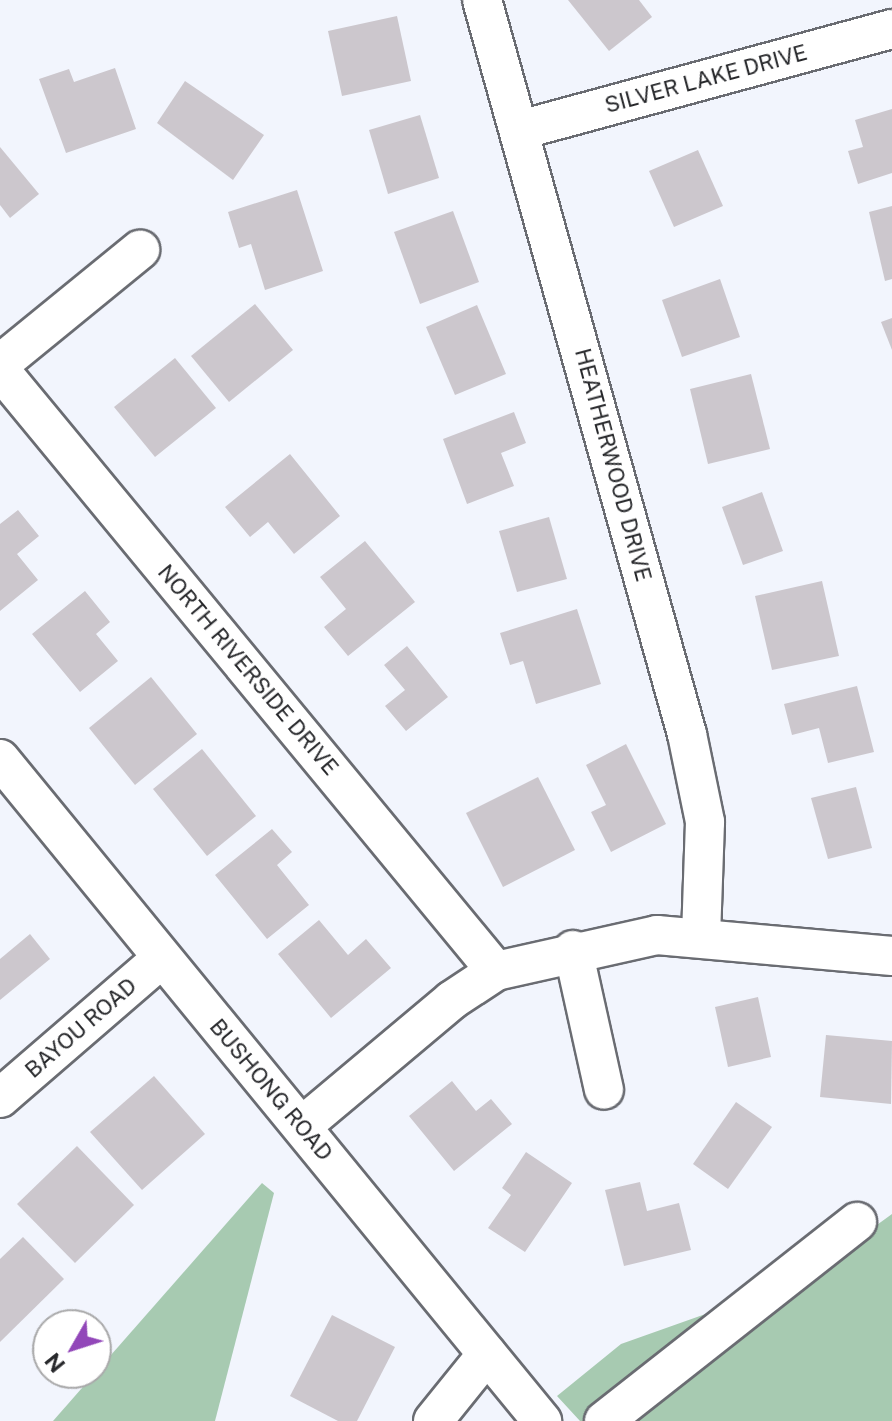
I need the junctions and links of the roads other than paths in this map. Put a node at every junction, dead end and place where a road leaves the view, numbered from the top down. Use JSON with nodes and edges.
{"nodes":[{"id":1,"x":482,"y":0,"type":"edge"},
{"id":2,"x":892,"y":29,"type":"edge"},
{"id":3,"x":520,"y":130,"type":"junction"},
{"id":4,"x":140,"y":250,"type":"dead end"},
{"id":5,"x":0,"y":364,"type":"edge"},
{"id":6,"x":0,"y":370,"type":"edge"},
{"id":7,"x":0,"y":759,"type":"edge"},
{"id":8,"x":701,"y":937,"type":"junction"},
{"id":9,"x":573,"y":950,"type":"junction"},
{"id":10,"x":892,"y":956,"type":"edge"},
{"id":11,"x":162,"y":958,"type":"junction"},
{"id":12,"x":496,"y":971,"type":"junction"},
{"id":13,"x":604,"y":1090,"type":"dead end"},
{"id":14,"x":0,"y":1098,"type":"edge"},
{"id":15,"x":302,"y":1126,"type":"junction"},
{"id":16,"x":857,"y":1222,"type":"dead end"},
{"id":17,"x":487,"y":1354,"type":"junction"},
{"id":18,"x":433,"y":1421,"type":"edge"},
{"id":19,"x":542,"y":1421,"type":"edge"},
{"id":20,"x":604,"y":1421,"type":"edge"}],
"edges":[{"from":1,"to":3,"type":"street","name":"HEATHERWOOD DRIVE"},
{"from":2,"to":3,"type":"street","name":"SILVER LAKE DRIVE"},
{"from":3,"to":8,"type":"street","name":"HEATHERWOOD DRIVE"},
{"from":4,"to":5,"type":"street"},
{"from":6,"to":12,"type":"street","name":"NORTH RIVERSIDE DRIVE"},
{"from":7,"to":11,"type":"street","name":"BUSHONG ROAD"},
{"from":8,"to":9,"type":"street"},
{"from":8,"to":10,"type":"street"},
{"from":9,"to":12,"type":"street"},
{"from":9,"to":13,"type":"street"},
{"from":11,"to":14,"type":"street","name":"BAYOU ROAD"},
{"from":11,"to":15,"type":"street","name":"BUSHONG ROAD"},
{"from":12,"to":15,"type":"street"},
{"from":15,"to":17,"type":"street","name":"BUSHONG ROAD"},
{"from":16,"to":20,"type":"street"},
{"from":17,"to":18,"type":"street"},
{"from":17,"to":19,"type":"street","name":"BUSHONG ROAD"}]}
